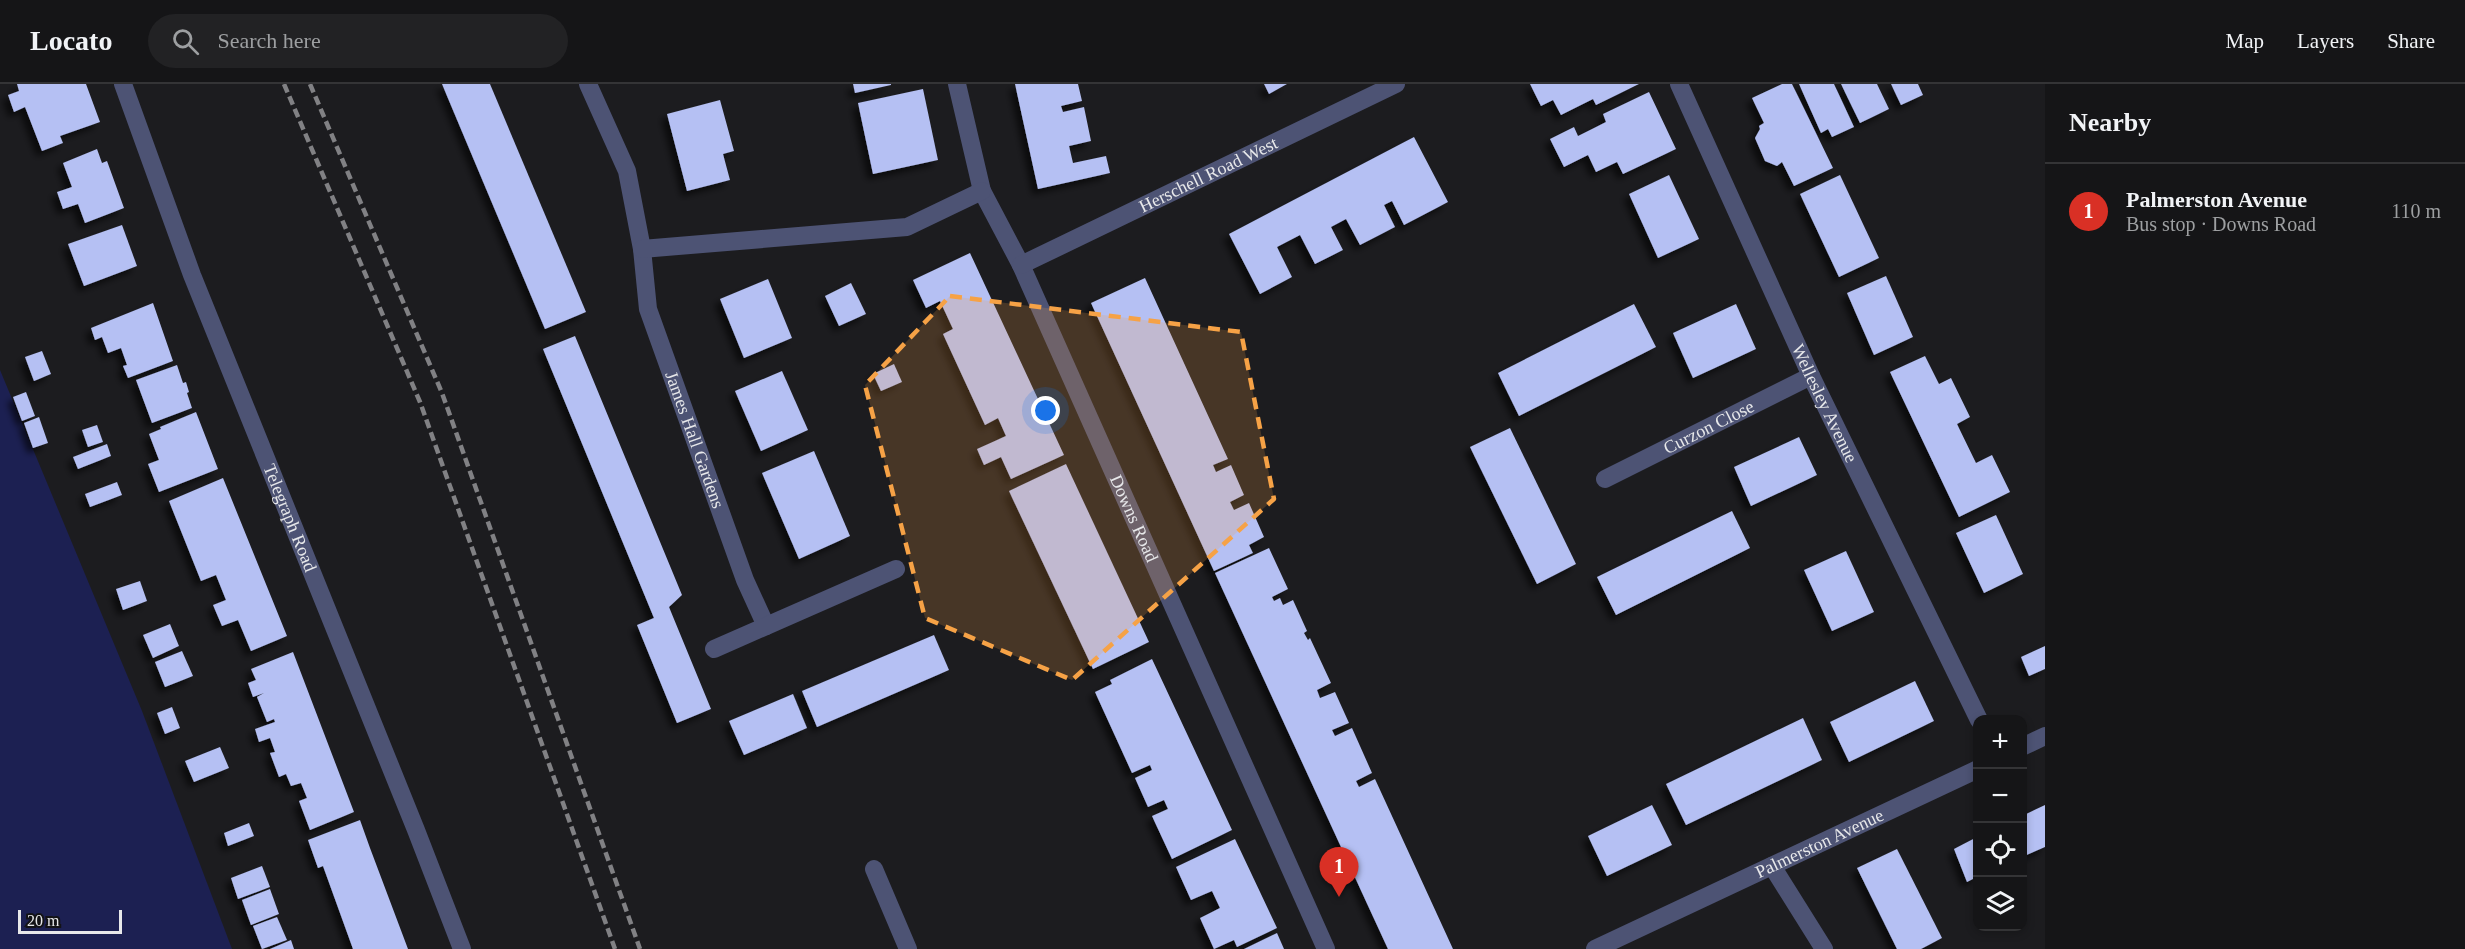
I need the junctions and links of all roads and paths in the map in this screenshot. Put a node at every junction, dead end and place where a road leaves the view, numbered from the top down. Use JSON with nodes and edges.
{"nodes":[{"id":1,"x":123,"y":84,"type":"edge"},
{"id":2,"x":588,"y":84,"type":"edge"},
{"id":3,"x":957,"y":84,"type":"edge"},
{"id":4,"x":1396,"y":84,"type":"edge"},
{"id":5,"x":1679,"y":84,"type":"edge"},
{"id":6,"x":982,"y":191,"type":"junction"},
{"id":7,"x":642,"y":249,"type":"junction"},
{"id":8,"x":1021,"y":266,"type":"junction"},
{"id":9,"x":1811,"y":376,"type":"junction"},
{"id":10,"x":1605,"y":479,"type":"dead end"},
{"id":11,"x":896,"y":569,"type":"dead end"},
{"id":12,"x":766,"y":626,"type":"junction"},
{"id":13,"x":714,"y":649,"type":"dead end"},
{"id":14,"x":1977,"y":715,"type":"edge"},
{"id":15,"x":2045,"y":736,"type":"edge"},
{"id":16,"x":2027,"y":745,"type":"edge"},
{"id":17,"x":1973,"y":771,"type":"edge"},
{"id":18,"x":1772,"y":866,"type":"junction"},
{"id":19,"x":874,"y":869,"type":"dead end"},
{"id":20,"x":462,"y":949,"type":"edge"},
{"id":21,"x":909,"y":949,"type":"edge"},
{"id":22,"x":1326,"y":949,"type":"edge"},
{"id":23,"x":1595,"y":949,"type":"edge"},
{"id":24,"x":1824,"y":949,"type":"edge"}],
"edges":[{"from":1,"to":20,"type":"street","name":"Telegraph Road"},
{"from":2,"to":7,"type":"street","name":"James Hall Gardens"},
{"from":3,"to":6,"type":"street","name":"Downs Road"},
{"from":4,"to":8,"type":"street","name":"Herschell Road West"},
{"from":5,"to":9,"type":"street","name":"Wellesley Avenue"},
{"from":6,"to":7,"type":"street"},
{"from":6,"to":8,"type":"street","name":"Downs Road"},
{"from":7,"to":12,"type":"street","name":"James Hall Gardens"},
{"from":8,"to":22,"type":"street","name":"Downs Road"},
{"from":9,"to":10,"type":"street","name":"Curzon Close"},
{"from":9,"to":14,"type":"street","name":"Wellesley Avenue"},
{"from":11,"to":12,"type":"street"},
{"from":12,"to":13,"type":"street"},
{"from":15,"to":16,"type":"street"},
{"from":17,"to":18,"type":"street","name":"Palmerston Avenue"},
{"from":18,"to":23,"type":"street","name":"Palmerston Avenue"},
{"from":18,"to":24,"type":"street"},
{"from":19,"to":21,"type":"street"}]}
